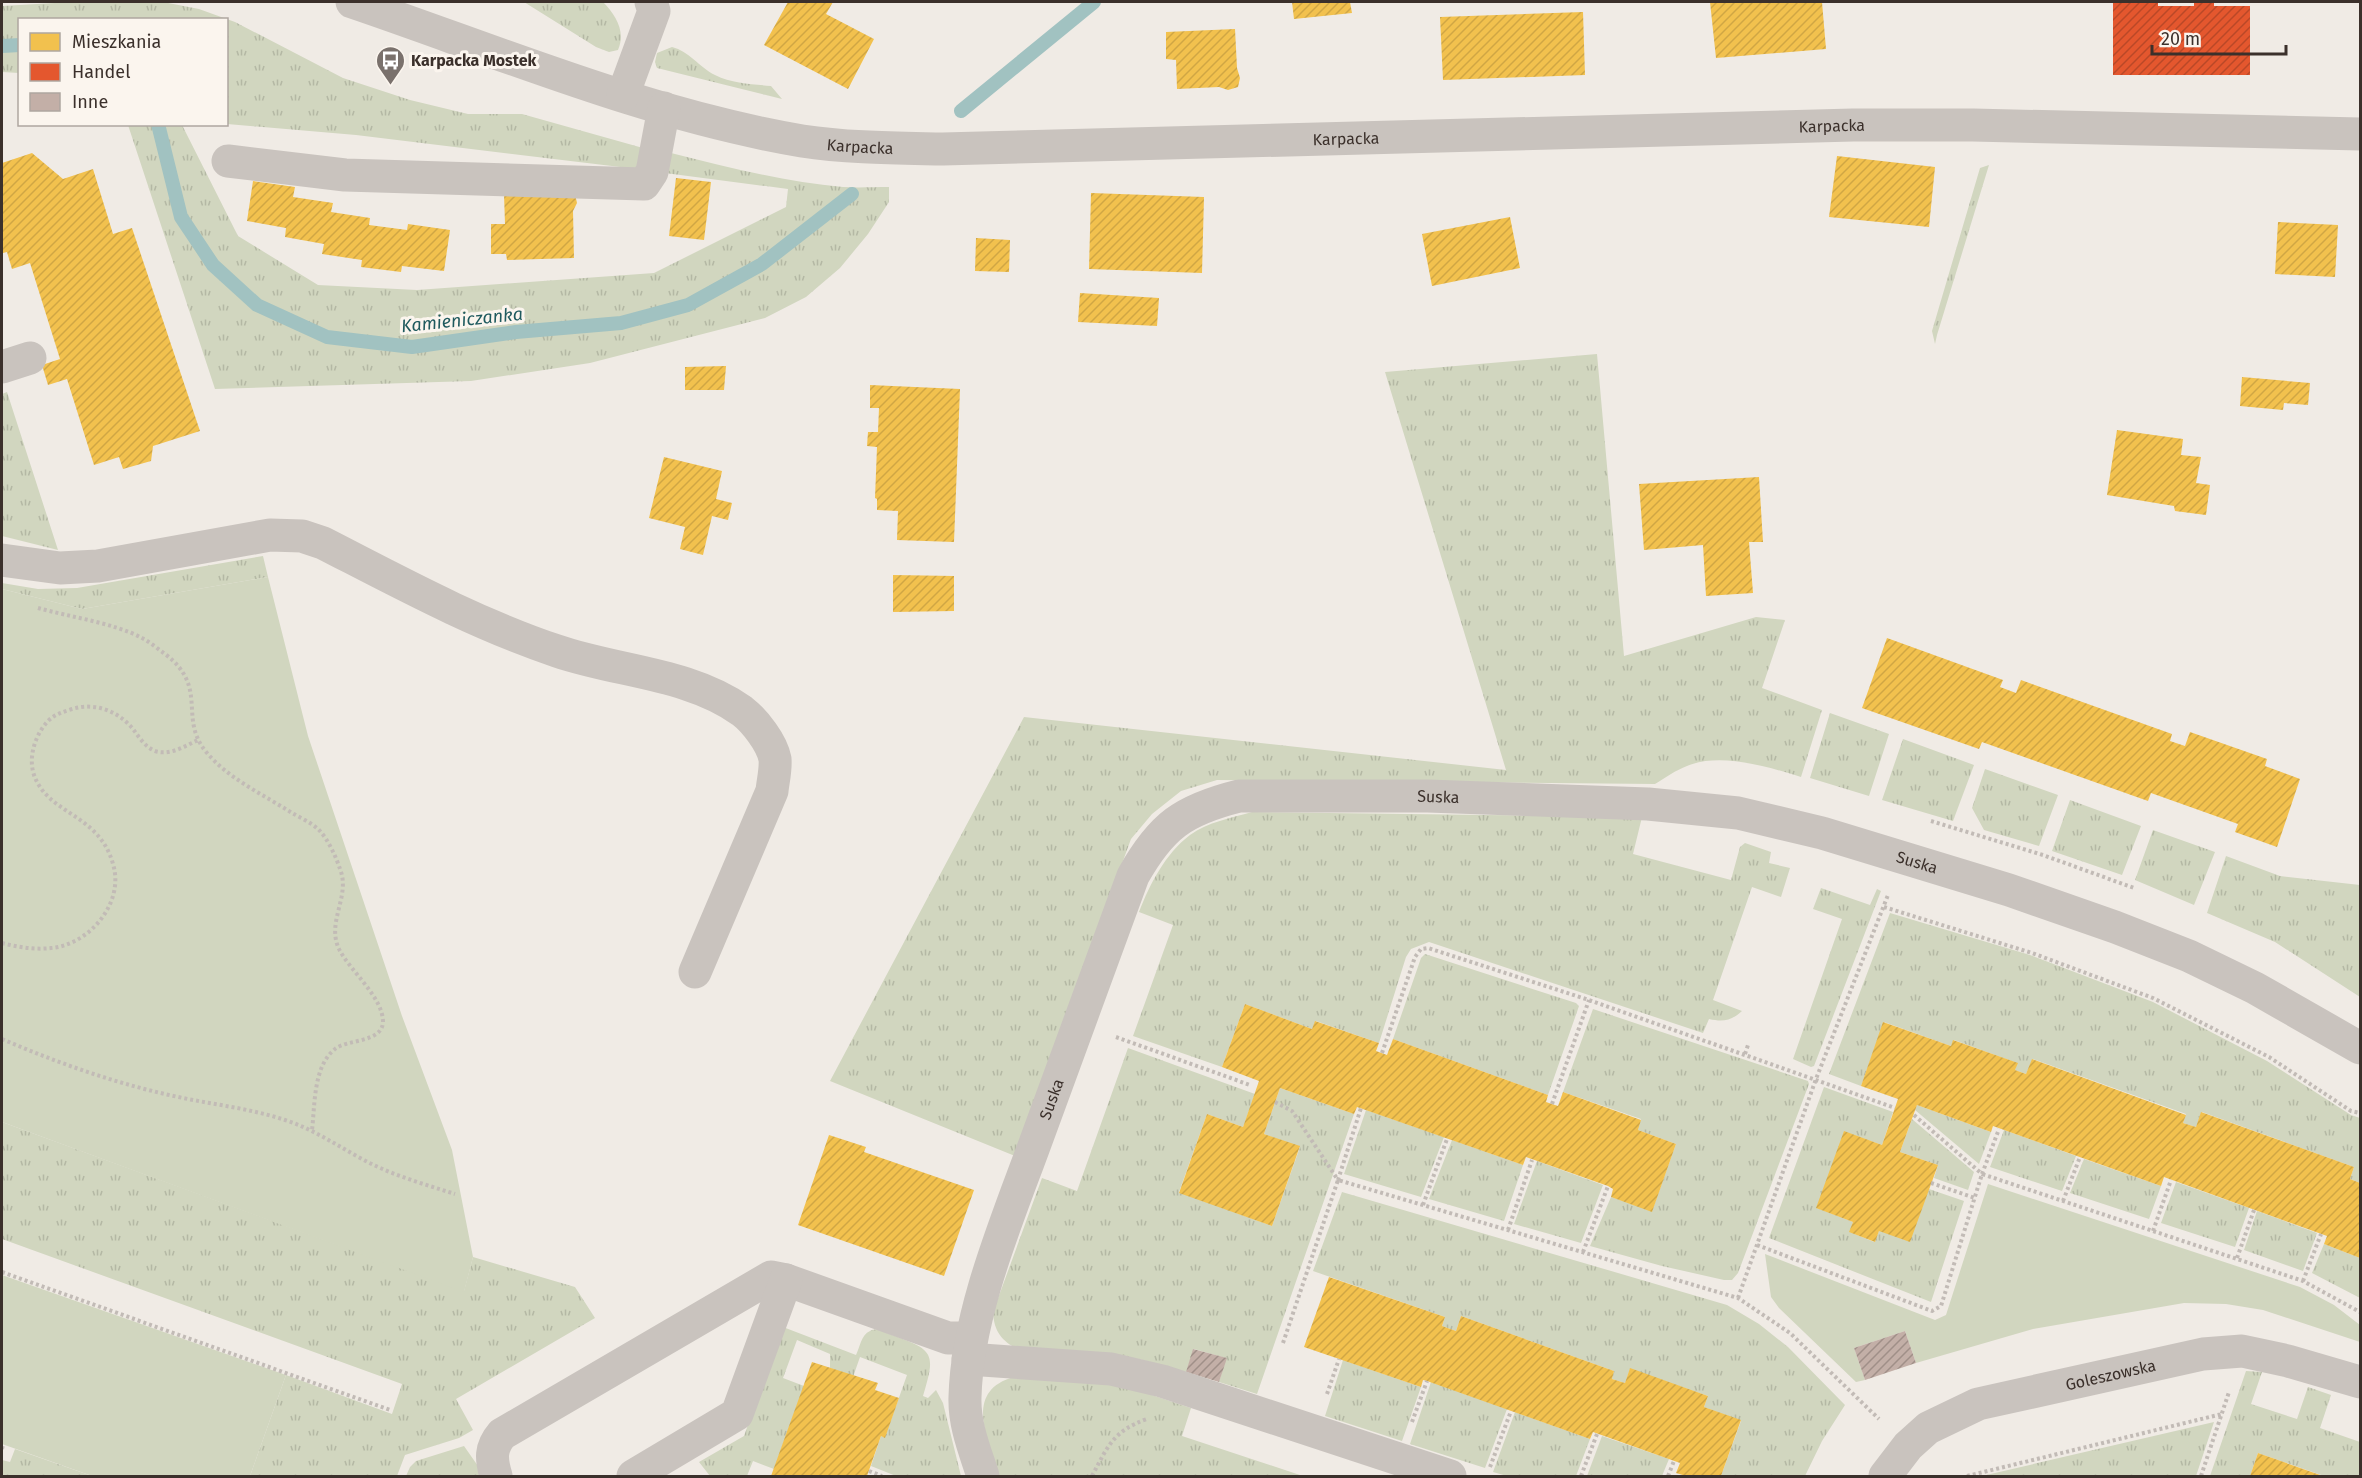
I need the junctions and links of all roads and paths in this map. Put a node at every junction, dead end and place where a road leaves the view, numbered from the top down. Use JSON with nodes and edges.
{"nodes":[{"id":1,"x":352,"y":2,"type":"edge"},
{"id":2,"x":651,"y":2,"type":"edge"},
{"id":3,"x":623,"y":96,"type":"junction"},
{"id":4,"x":664,"y":108,"type":"junction"},
{"id":5,"x":2361,"y":134,"type":"edge"},
{"id":6,"x":228,"y":161,"type":"dead end"},
{"id":7,"x":2,"y":560,"type":"edge"},
{"id":8,"x":34,"y":607,"type":"dead end"},
{"id":9,"x":198,"y":740,"type":"junction"},
{"id":10,"x":1903,"y":858,"type":"junction"},
{"id":11,"x":1884,"y":907,"type":"junction"},
{"id":12,"x":2,"y":943,"type":"edge"},
{"id":13,"x":695,"y":972,"type":"dead end"},
{"id":14,"x":1589,"y":1000,"type":"junction"},
{"id":15,"x":1078,"y":1024,"type":"junction"},
{"id":16,"x":2,"y":1039,"type":"edge"},
{"id":17,"x":1748,"y":1045,"type":"dead end"},
{"id":18,"x":2361,"y":1048,"type":"edge"},
{"id":19,"x":1382,"y":1053,"type":"dead end"},
{"id":20,"x":1745,"y":1054,"type":"junction"},
{"id":21,"x":1816,"y":1078,"type":"junction"},
{"id":22,"x":1250,"y":1085,"type":"dead end"},
{"id":23,"x":1275,"y":1102,"type":"dead end"},
{"id":24,"x":1552,"y":1104,"type":"dead end"},
{"id":25,"x":1361,"y":1108,"type":"dead end"},
{"id":26,"x":1894,"y":1108,"type":"dead end"},
{"id":27,"x":2361,"y":1113,"type":"edge"},
{"id":28,"x":1914,"y":1115,"type":"dead end"},
{"id":29,"x":1999,"y":1128,"type":"dead end"},
{"id":30,"x":312,"y":1130,"type":"junction"},
{"id":31,"x":1447,"y":1139,"type":"dead end"},
{"id":32,"x":2080,"y":1157,"type":"dead end"},
{"id":33,"x":1532,"y":1160,"type":"dead end"},
{"id":34,"x":1982,"y":1174,"type":"junction"},
{"id":35,"x":1338,"y":1180,"type":"junction"},
{"id":36,"x":2171,"y":1180,"type":"dead end"},
{"id":37,"x":1932,"y":1183,"type":"dead end"},
{"id":38,"x":1608,"y":1186,"type":"dead end"},
{"id":39,"x":455,"y":1194,"type":"dead end"},
{"id":40,"x":1975,"y":1198,"type":"junction"},
{"id":41,"x":2063,"y":1201,"type":"junction"},
{"id":42,"x":1423,"y":1205,"type":"junction"},
{"id":43,"x":2254,"y":1210,"type":"dead end"},
{"id":44,"x":1508,"y":1230,"type":"junction"},
{"id":45,"x":2153,"y":1231,"type":"junction"},
{"id":46,"x":2321,"y":1234,"type":"dead end"},
{"id":47,"x":1757,"y":1245,"type":"junction"},
{"id":48,"x":1584,"y":1252,"type":"junction"},
{"id":49,"x":2237,"y":1258,"type":"junction"},
{"id":50,"x":2,"y":1272,"type":"edge"},
{"id":51,"x":786,"y":1280,"type":"junction"},
{"id":52,"x":2303,"y":1281,"type":"junction"},
{"id":53,"x":1738,"y":1298,"type":"junction"},
{"id":54,"x":2361,"y":1312,"type":"edge"},
{"id":55,"x":1283,"y":1343,"type":"dead end"},
{"id":56,"x":970,"y":1348,"type":"junction"},
{"id":57,"x":2242,"y":1351,"type":"junction"},
{"id":58,"x":2361,"y":1382,"type":"edge"},
{"id":59,"x":1195,"y":1392,"type":"junction"},
{"id":60,"x":390,"y":1410,"type":"dead end"},
{"id":61,"x":1511,"y":1411,"type":"dead end"},
{"id":62,"x":2222,"y":1414,"type":"junction"},
{"id":63,"x":1597,"y":1434,"type":"dead end"},
{"id":64,"x":1908,"y":1446,"type":"junction"},
{"id":65,"x":1674,"y":1461,"type":"dead end"},
{"id":66,"x":869,"y":1471,"type":"dead end"},
{"id":67,"x":496,"y":1476,"type":"edge"},
{"id":68,"x":633,"y":1476,"type":"edge"},
{"id":69,"x":882,"y":1476,"type":"edge"},
{"id":70,"x":983,"y":1476,"type":"edge"},
{"id":71,"x":1092,"y":1476,"type":"edge"},
{"id":72,"x":1450,"y":1476,"type":"edge"},
{"id":73,"x":1486,"y":1476,"type":"edge"},
{"id":74,"x":1581,"y":1476,"type":"edge"},
{"id":75,"x":1668,"y":1476,"type":"edge"},
{"id":76,"x":1887,"y":1476,"type":"edge"},
{"id":77,"x":1967,"y":1476,"type":"edge"},
{"id":78,"x":2201,"y":1476,"type":"edge"}],
"edges":[{"from":1,"to":3,"type":"street","name":"Karpacka"},
{"from":2,"to":3,"type":"street"},
{"from":3,"to":4,"type":"street","name":"Karpacka"},
{"from":4,"to":5,"type":"street","name":"Karpacka"},
{"from":4,"to":6,"type":"street"},
{"from":7,"to":13,"type":"street"},
{"from":8,"to":9,"type":"path"},
{"from":9,"to":12,"type":"path"},
{"from":9,"to":30,"type":"path"},
{"from":10,"to":11,"type":"path"},
{"from":10,"to":15,"type":"street","name":"Suska"},
{"from":10,"to":18,"type":"street","name":"Suska"},
{"from":11,"to":21,"type":"path"},
{"from":11,"to":27,"type":"path"},
{"from":14,"to":19,"type":"path"},
{"from":14,"to":20,"type":"path"},
{"from":14,"to":24,"type":"path"},
{"from":15,"to":22,"type":"path"},
{"from":15,"to":56,"type":"street","name":"Suska"},
{"from":16,"to":30,"type":"path"},
{"from":17,"to":20,"type":"path"},
{"from":20,"to":21,"type":"path"},
{"from":21,"to":26,"type":"path"},
{"from":21,"to":47,"type":"path"},
{"from":23,"to":35,"type":"path"},
{"from":25,"to":35,"type":"path"},
{"from":28,"to":34,"type":"path"},
{"from":29,"to":34,"type":"path"},
{"from":30,"to":39,"type":"path"},
{"from":31,"to":42,"type":"path"},
{"from":32,"to":41,"type":"path"},
{"from":33,"to":44,"type":"path"},
{"from":34,"to":40,"type":"path"},
{"from":34,"to":41,"type":"path"},
{"from":35,"to":42,"type":"path"},
{"from":35,"to":55,"type":"path"},
{"from":36,"to":45,"type":"path"},
{"from":37,"to":40,"type":"path"},
{"from":38,"to":48,"type":"path"},
{"from":40,"to":47,"type":"path"},
{"from":41,"to":45,"type":"path"},
{"from":42,"to":44,"type":"path"},
{"from":43,"to":49,"type":"path"},
{"from":44,"to":48,"type":"path"},
{"from":45,"to":49,"type":"path"},
{"from":46,"to":52,"type":"path"},
{"from":47,"to":53,"type":"path"},
{"from":48,"to":53,"type":"path"},
{"from":49,"to":52,"type":"path"},
{"from":50,"to":60,"type":"path"},
{"from":51,"to":56,"type":"street"},
{"from":51,"to":67,"type":"street"},
{"from":51,"to":68,"type":"street"},
{"from":52,"to":54,"type":"path"},
{"from":53,"to":64,"type":"path"},
{"from":56,"to":59,"type":"street"},
{"from":56,"to":70,"type":"street","name":"Suska"},
{"from":57,"to":58,"type":"street","name":"Goleszowska"},
{"from":57,"to":62,"type":"path"},
{"from":57,"to":64,"type":"street","name":"Goleszowska"},
{"from":59,"to":71,"type":"path"},
{"from":59,"to":72,"type":"street"},
{"from":61,"to":73,"type":"path"},
{"from":62,"to":77,"type":"path"},
{"from":62,"to":78,"type":"path"},
{"from":63,"to":74,"type":"path"},
{"from":64,"to":76,"type":"street","name":"Goleszowska"},
{"from":65,"to":75,"type":"path"},
{"from":66,"to":69,"type":"path"}]}
